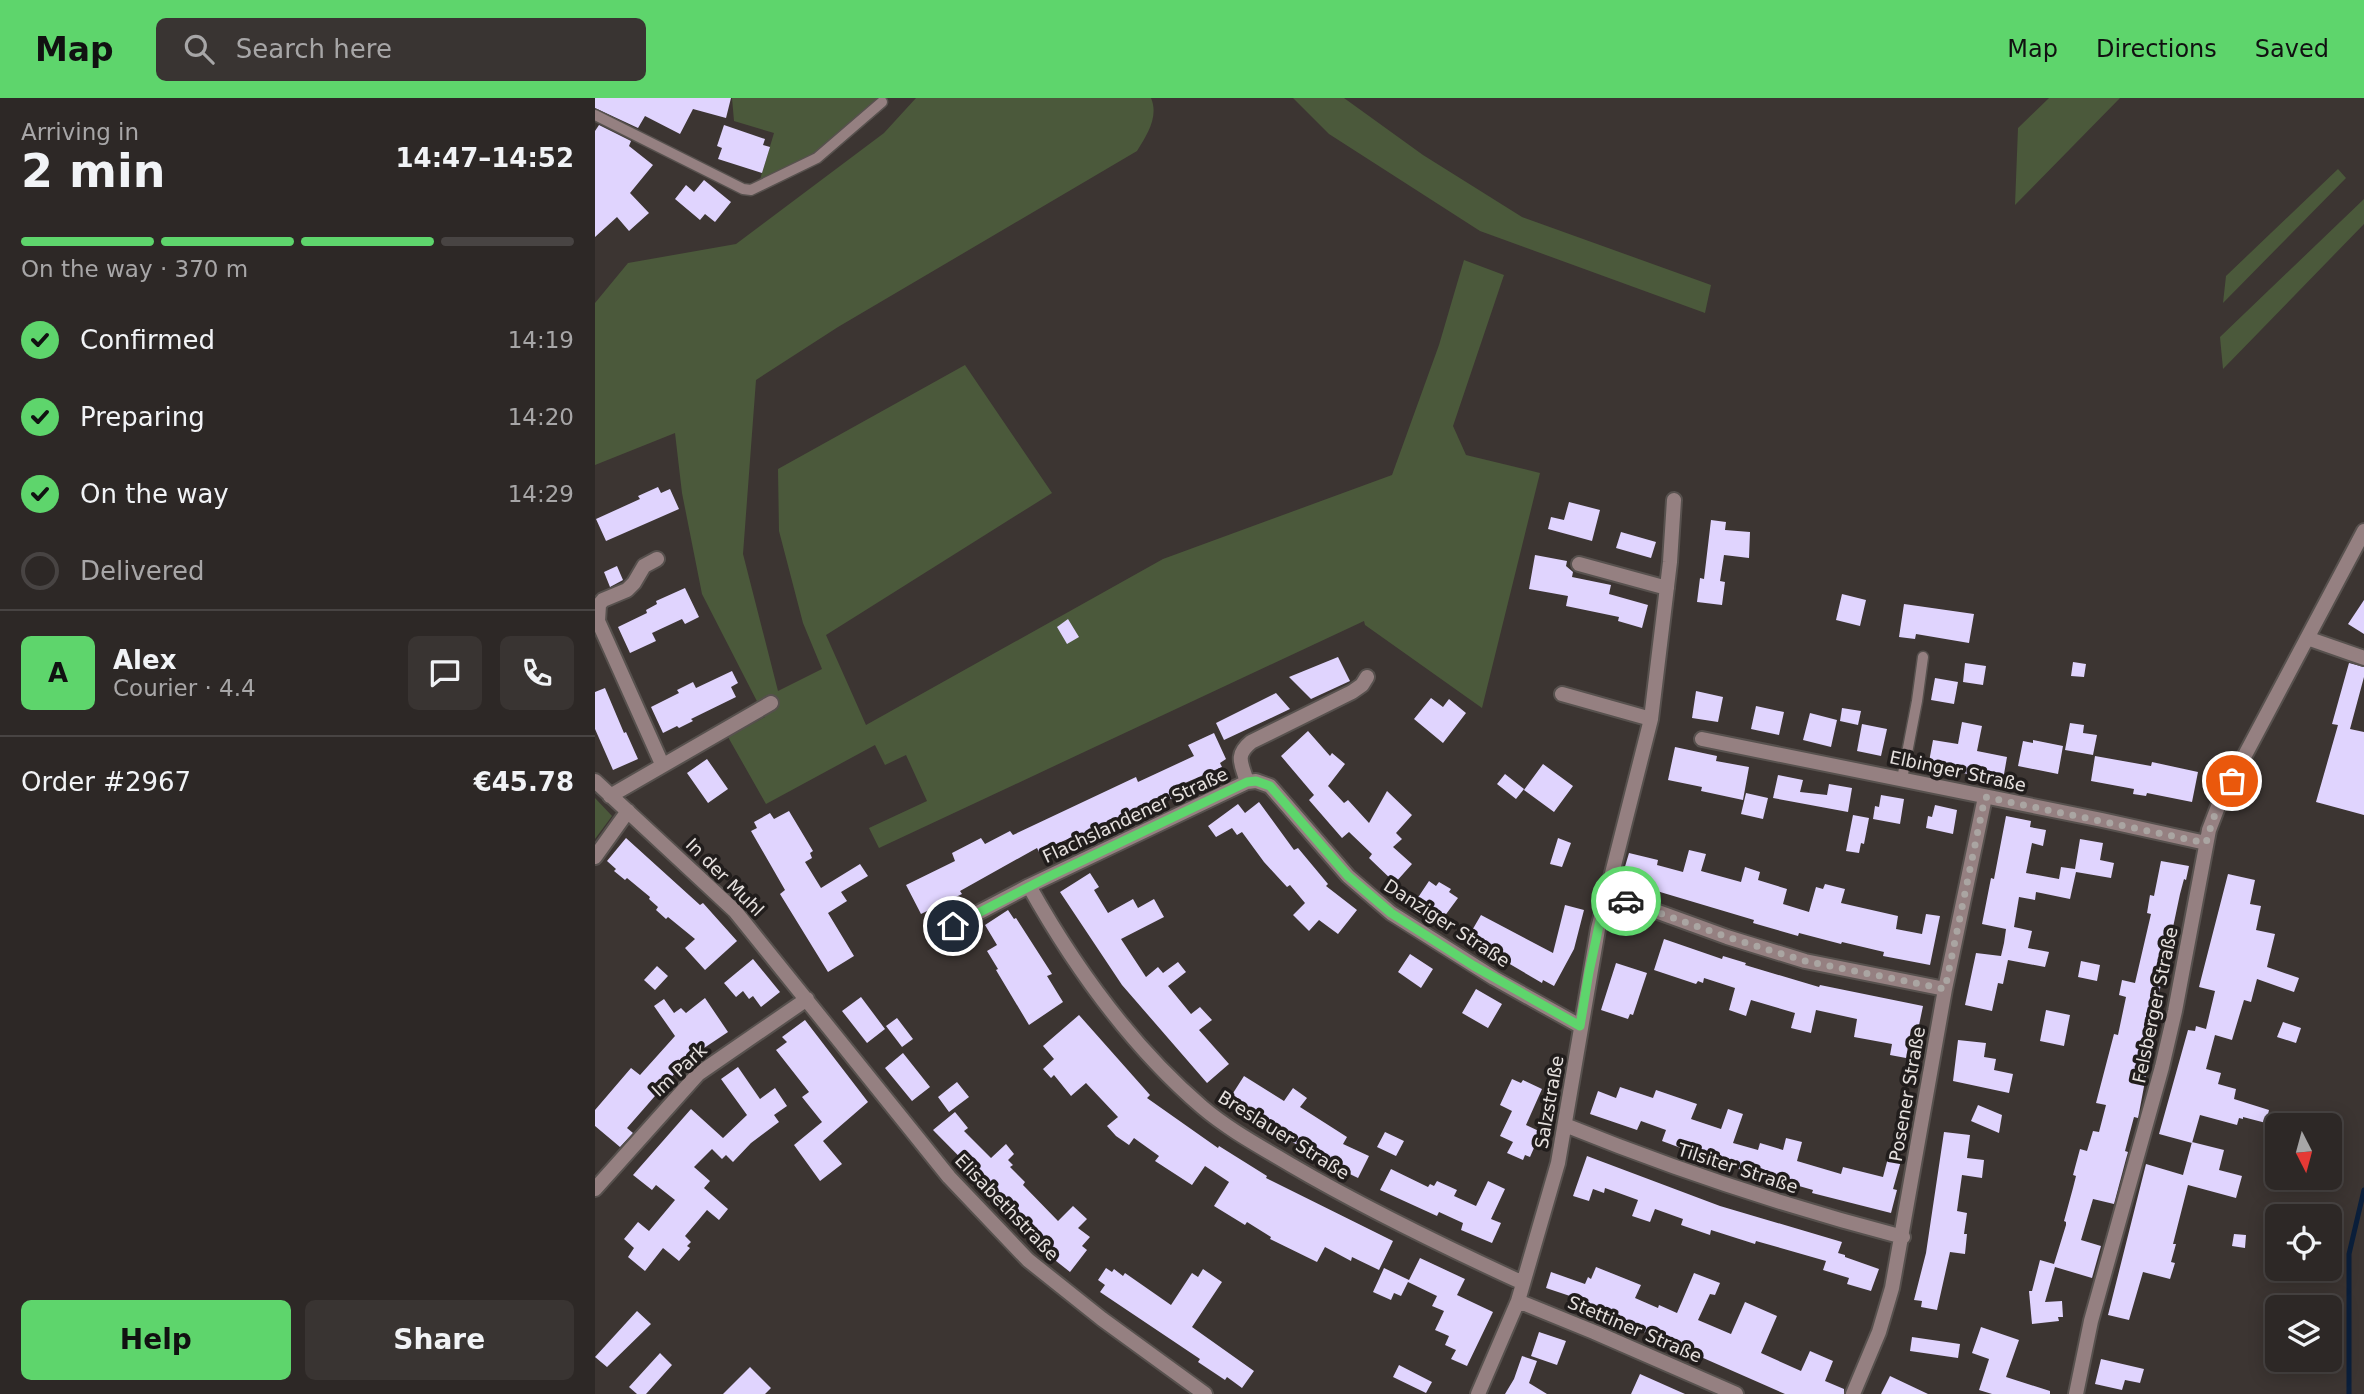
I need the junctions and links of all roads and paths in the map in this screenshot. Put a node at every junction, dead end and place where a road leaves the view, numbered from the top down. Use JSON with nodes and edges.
{"nodes":[{"id":1,"x":882,"y":102,"type":"dead end"},
{"id":2,"x":595,"y":114,"type":"edge"},
{"id":3,"x":1674,"y":500,"type":"dead end"},
{"id":4,"x":2364,"y":531,"type":"edge"},
{"id":5,"x":657,"y":559,"type":"dead end"},
{"id":6,"x":1579,"y":564,"type":"dead end"},
{"id":7,"x":1667,"y":588,"type":"junction"},
{"id":8,"x":2307,"y":638,"type":"junction"},
{"id":9,"x":1923,"y":657,"type":"dead end"},
{"id":10,"x":2364,"y":658,"type":"edge"},
{"id":11,"x":1367,"y":677,"type":"dead end"},
{"id":12,"x":1562,"y":694,"type":"dead end"},
{"id":13,"x":771,"y":703,"type":"dead end"},
{"id":14,"x":1650,"y":723,"type":"junction"},
{"id":15,"x":1702,"y":739,"type":"dead end"},
{"id":16,"x":662,"y":764,"type":"junction"},
{"id":17,"x":1902,"y":779,"type":"junction"},
{"id":18,"x":595,"y":781,"type":"edge"},
{"id":19,"x":1247,"y":782,"type":"junction"},
{"id":20,"x":610,"y":796,"type":"junction"},
{"id":21,"x":1985,"y":797,"type":"junction"},
{"id":22,"x":628,"y":811,"type":"junction"},
{"id":23,"x":2206,"y":843,"type":"junction"},
{"id":24,"x":595,"y":858,"type":"edge"},
{"id":25,"x":1029,"y":887,"type":"junction"},
{"id":26,"x":1606,"y":893,"type":"junction"},
{"id":27,"x":953,"y":926,"type":"dead end"},
{"id":28,"x":1945,"y":989,"type":"junction"},
{"id":29,"x":807,"y":999,"type":"junction"},
{"id":30,"x":817,"y":1012,"type":"joint"},
{"id":31,"x":1580,"y":1026,"type":"junction"},
{"id":32,"x":1565,"y":1125,"type":"junction"},
{"id":33,"x":595,"y":1189,"type":"edge"},
{"id":34,"x":1903,"y":1237,"type":"junction"},
{"id":35,"x":1523,"y":1283,"type":"junction"},
{"id":36,"x":1518,"y":1301,"type":"junction"},
{"id":37,"x":1205,"y":1394,"type":"edge"},
{"id":38,"x":1478,"y":1394,"type":"edge"},
{"id":39,"x":1736,"y":1394,"type":"edge"},
{"id":40,"x":1853,"y":1394,"type":"edge"},
{"id":41,"x":2076,"y":1394,"type":"edge"}],
"edges":[{"from":1,"to":2,"type":"lane"},
{"from":3,"to":7,"type":"street","name":"Salzstraße"},
{"from":4,"to":8,"type":"street","name":"Felsberger Straße"},
{"from":5,"to":16,"type":"street"},
{"from":6,"to":7,"type":"street"},
{"from":7,"to":14,"type":"street","name":"Salzstraße"},
{"from":8,"to":10,"type":"street"},
{"from":8,"to":23,"type":"street","name":"Felsberger Straße"},
{"from":9,"to":17,"type":"lane"},
{"from":11,"to":19,"type":"street","name":"Flachslandener Straße"},
{"from":12,"to":14,"type":"street"},
{"from":13,"to":16,"type":"street"},
{"from":14,"to":26,"type":"street","name":"Salzstraße"},
{"from":15,"to":17,"type":"street","name":"Elbinger Straße"},
{"from":16,"to":20,"type":"street"},
{"from":17,"to":21,"type":"street","name":"Elbinger Straße"},
{"from":18,"to":20,"type":"street","name":"In der Muhl"},
{"from":19,"to":25,"type":"street","name":"Flachslandener Straße"},
{"from":19,"to":31,"type":"street","name":"Danziger Straße"},
{"from":20,"to":22,"type":"street","name":"In der Muhl"},
{"from":21,"to":23,"type":"street","name":"Elbinger Straße"},
{"from":21,"to":28,"type":"street","name":"Posener Straße"},
{"from":22,"to":24,"type":"street"},
{"from":22,"to":29,"type":"street","name":"In der Muhl"},
{"from":23,"to":41,"type":"street","name":"Felsberger Straße"},
{"from":25,"to":27,"type":"street","name":"Flachslandener Straße"},
{"from":25,"to":35,"type":"street","name":"Breslauer Straße"},
{"from":26,"to":28,"type":"street"},
{"from":26,"to":31,"type":"street","name":"Salzstraße"},
{"from":28,"to":34,"type":"street","name":"Posener Straße"},
{"from":29,"to":30,"type":"street","name":"In der Muhl"},
{"from":29,"to":33,"type":"street","name":"Im Park"},
{"from":30,"to":37,"type":"street","name":"Elisabethstraße"},
{"from":31,"to":32,"type":"street","name":"Salzstraße"},
{"from":32,"to":34,"type":"street","name":"Tilsiter Straße"},
{"from":32,"to":35,"type":"street","name":"Salzstraße"},
{"from":34,"to":40,"type":"street","name":"Posener Straße"},
{"from":35,"to":36,"type":"street","name":"Salzstraße"},
{"from":36,"to":38,"type":"street","name":"Salzstraße"},
{"from":36,"to":39,"type":"street","name":"Stettiner Straße"}]}
